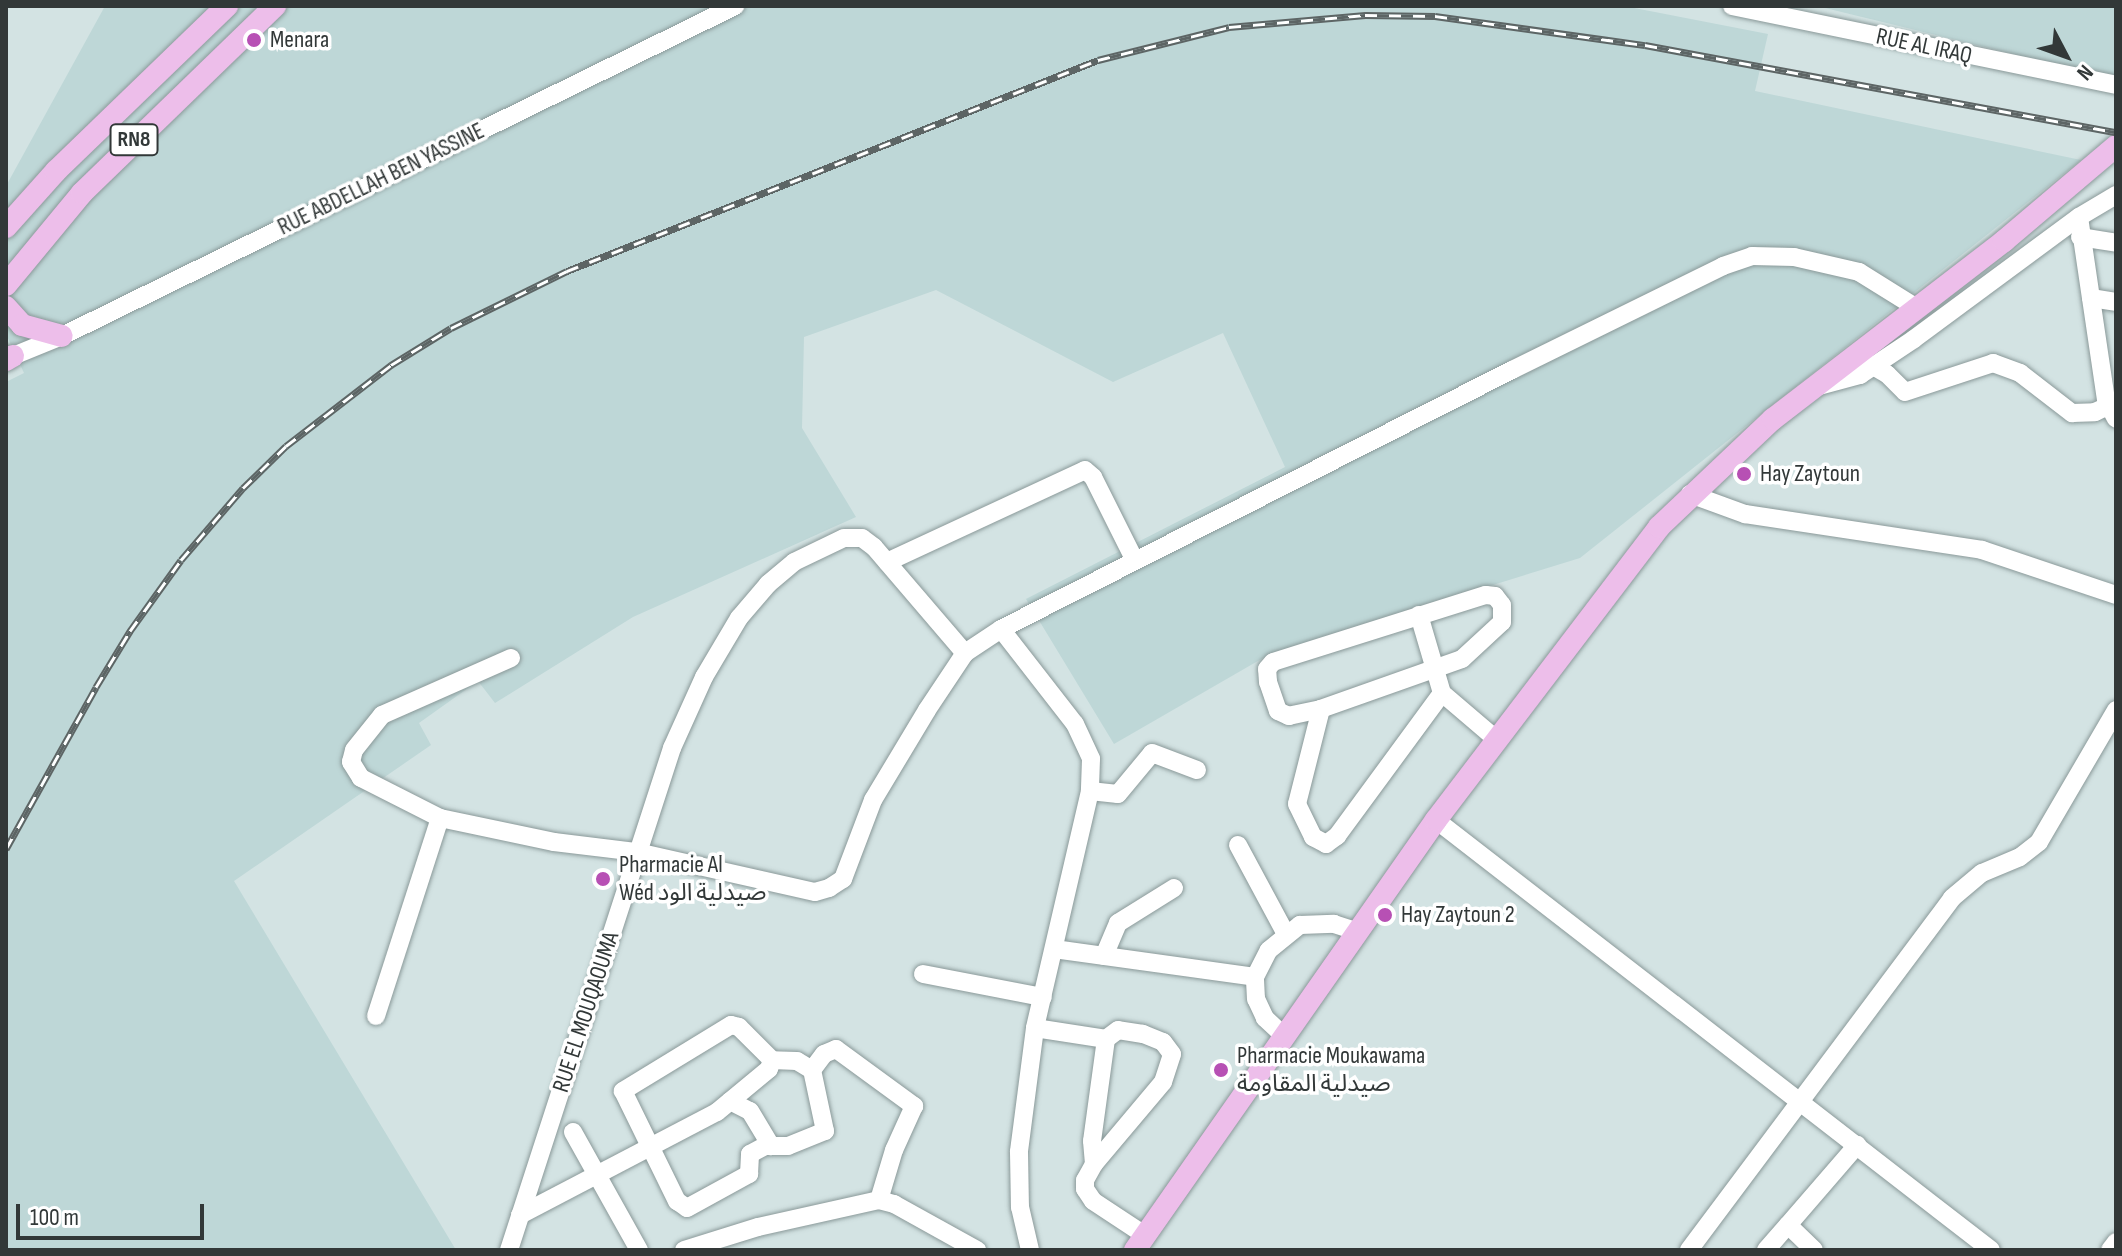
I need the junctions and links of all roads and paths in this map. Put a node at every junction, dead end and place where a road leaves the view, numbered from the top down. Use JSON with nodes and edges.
{"nodes":[{"id":1,"x":227,"y":6,"type":"edge"},
{"id":2,"x":275,"y":6,"type":"edge"},
{"id":3,"x":735,"y":6,"type":"edge"},
{"id":4,"x":1732,"y":6,"type":"edge"},
{"id":5,"x":2116,"y":85,"type":"edge"},
{"id":6,"x":2109,"y":152,"type":"edge"},
{"id":7,"x":2116,"y":195,"type":"edge"},
{"id":8,"x":2079,"y":217,"type":"junction"},
{"id":9,"x":7,"y":224,"type":"edge"},
{"id":10,"x":2080,"y":237,"type":"junction"},
{"id":11,"x":2116,"y":243,"type":"edge"},
{"id":12,"x":6,"y":285,"type":"edge"},
{"id":13,"x":2091,"y":298,"type":"junction"},
{"id":14,"x":2116,"y":302,"type":"edge"},
{"id":15,"x":6,"y":307,"type":"edge"},
{"id":16,"x":1915,"y":307,"type":"junction"},
{"id":17,"x":62,"y":336,"type":"junction"},
{"id":18,"x":12,"y":353,"type":"edge"},
{"id":19,"x":1853,"y":355,"type":"junction"},
{"id":20,"x":1874,"y":366,"type":"junction"},
{"id":21,"x":1812,"y":388,"type":"junction"},
{"id":22,"x":2112,"y":411,"type":"edge"},
{"id":23,"x":1690,"y":494,"type":"junction"},
{"id":24,"x":1134,"y":559,"type":"junction"},
{"id":25,"x":887,"y":562,"type":"junction"},
{"id":26,"x":2116,"y":595,"type":"edge"},
{"id":27,"x":1419,"y":615,"type":"junction"},
{"id":28,"x":1001,"y":629,"type":"junction"},
{"id":29,"x":965,"y":653,"type":"junction"},
{"id":30,"x":511,"y":658,"type":"dead end"},
{"id":31,"x":1435,"y":671,"type":"junction"},
{"id":32,"x":1442,"y":693,"type":"junction"},
{"id":33,"x":1321,"y":709,"type":"junction"},
{"id":34,"x":2116,"y":710,"type":"edge"},
{"id":35,"x":1497,"y":740,"type":"junction"},
{"id":36,"x":1197,"y":770,"type":"dead end"},
{"id":37,"x":1090,"y":791,"type":"junction"},
{"id":38,"x":440,"y":818,"type":"junction"},
{"id":39,"x":1436,"y":820,"type":"junction"},
{"id":40,"x":1238,"y":845,"type":"dead end"},
{"id":41,"x":637,"y":852,"type":"junction"},
{"id":42,"x":1174,"y":888,"type":"dead end"},
{"id":43,"x":1355,"y":931,"type":"junction"},
{"id":44,"x":1286,"y":934,"type":"junction"},
{"id":45,"x":1054,"y":949,"type":"junction"},
{"id":46,"x":1104,"y":956,"type":"junction"},
{"id":47,"x":923,"y":974,"type":"dead end"},
{"id":48,"x":1255,"y":977,"type":"junction"},
{"id":49,"x":1043,"y":997,"type":"junction"},
{"id":50,"x":376,"y":1016,"type":"dead end"},
{"id":51,"x":1035,"y":1028,"type":"junction"},
{"id":52,"x":1283,"y":1035,"type":"junction"},
{"id":53,"x":1106,"y":1039,"type":"junction"},
{"id":54,"x":772,"y":1060,"type":"junction"},
{"id":55,"x":812,"y":1070,"type":"junction"},
{"id":56,"x":730,"y":1101,"type":"junction"},
{"id":57,"x":1799,"y":1101,"type":"junction"},
{"id":58,"x":573,"y":1132,"type":"dead end"},
{"id":59,"x":1857,"y":1145,"type":"junction"},
{"id":60,"x":651,"y":1146,"type":"junction"},
{"id":61,"x":771,"y":1146,"type":"junction"},
{"id":62,"x":1094,"y":1164,"type":"junction"},
{"id":63,"x":597,"y":1175,"type":"junction"},
{"id":64,"x":879,"y":1200,"type":"junction"},
{"id":65,"x":520,"y":1215,"type":"junction"},
{"id":66,"x":1788,"y":1225,"type":"junction"},
{"id":67,"x":2116,"y":1242,"type":"edge"},
{"id":68,"x":1140,"y":1243,"type":"edge"},
{"id":69,"x":509,"y":1250,"type":"edge"},
{"id":70,"x":639,"y":1250,"type":"edge"},
{"id":71,"x":684,"y":1250,"type":"edge"},
{"id":72,"x":977,"y":1250,"type":"edge"},
{"id":73,"x":1030,"y":1250,"type":"edge"},
{"id":74,"x":1689,"y":1250,"type":"edge"},
{"id":75,"x":1766,"y":1250,"type":"edge"},
{"id":76,"x":1814,"y":1250,"type":"edge"},
{"id":77,"x":1991,"y":1250,"type":"edge"},
{"id":78,"x":2110,"y":1250,"type":"edge"}],
"edges":[{"from":1,"to":9,"type":"main road","number":"RN8"},
{"from":2,"to":12,"type":"main road","number":"RN8"},
{"from":3,"to":17,"type":"street","name":"RUE ABDELLAH BEN YASSINE"},
{"from":4,"to":5,"type":"street","name":"RUE AL IRAQ"},
{"from":6,"to":16,"type":"main road"},
{"from":7,"to":8,"type":"street"},
{"from":8,"to":10,"type":"street"},
{"from":8,"to":20,"type":"street"},
{"from":10,"to":11,"type":"street"},
{"from":10,"to":13,"type":"street"},
{"from":13,"to":14,"type":"street"},
{"from":13,"to":22,"type":"street"},
{"from":15,"to":17,"type":"main road"},
{"from":16,"to":19,"type":"main road"},
{"from":16,"to":24,"type":"street"},
{"from":17,"to":18,"type":"street","name":"RUE ABDELLAH BEN YASSINE"},
{"from":19,"to":20,"type":"street"},
{"from":19,"to":21,"type":"main road"},
{"from":20,"to":21,"type":"street"},
{"from":20,"to":22,"type":"street"},
{"from":21,"to":23,"type":"main road"},
{"from":23,"to":26,"type":"street"},
{"from":23,"to":35,"type":"main road"},
{"from":24,"to":25,"type":"street"},
{"from":24,"to":28,"type":"street"},
{"from":25,"to":29,"type":"street","name":"RUE EL MOUQAOUMA"},
{"from":25,"to":41,"type":"street","name":"RUE EL MOUQAOUMA"},
{"from":27,"to":31,"type":"street"},
{"from":27,"to":31,"type":"street"},
{"from":27,"to":33,"type":"street"},
{"from":28,"to":29,"type":"street"},
{"from":28,"to":37,"type":"street"},
{"from":29,"to":41,"type":"street"},
{"from":30,"to":38,"type":"street"},
{"from":31,"to":32,"type":"street"},
{"from":31,"to":33,"type":"street"},
{"from":32,"to":33,"type":"street"},
{"from":32,"to":35,"type":"street"},
{"from":34,"to":57,"type":"street"},
{"from":35,"to":39,"type":"main road"},
{"from":36,"to":37,"type":"street"},
{"from":37,"to":45,"type":"street"},
{"from":38,"to":41,"type":"street"},
{"from":38,"to":50,"type":"street"},
{"from":39,"to":43,"type":"main road"},
{"from":39,"to":57,"type":"street"},
{"from":40,"to":44,"type":"street"},
{"from":41,"to":65,"type":"street","name":"RUE EL MOUQAOUMA"},
{"from":42,"to":46,"type":"street"},
{"from":43,"to":44,"type":"street"},
{"from":43,"to":52,"type":"main road"},
{"from":44,"to":48,"type":"street"},
{"from":45,"to":46,"type":"street"},
{"from":45,"to":49,"type":"street"},
{"from":46,"to":48,"type":"street"},
{"from":47,"to":49,"type":"street"},
{"from":48,"to":52,"type":"street"},
{"from":49,"to":51,"type":"street"},
{"from":51,"to":53,"type":"street"},
{"from":51,"to":73,"type":"street"},
{"from":52,"to":68,"type":"main road"},
{"from":53,"to":62,"type":"street"},
{"from":53,"to":62,"type":"street"},
{"from":54,"to":55,"type":"street"},
{"from":54,"to":56,"type":"street"},
{"from":54,"to":60,"type":"street"},
{"from":55,"to":61,"type":"street"},
{"from":55,"to":64,"type":"street"},
{"from":56,"to":60,"type":"street"},
{"from":56,"to":61,"type":"street"},
{"from":57,"to":59,"type":"street"},
{"from":57,"to":74,"type":"street"},
{"from":58,"to":63,"type":"street"},
{"from":59,"to":66,"type":"street"},
{"from":59,"to":77,"type":"street"},
{"from":60,"to":61,"type":"street"},
{"from":60,"to":63,"type":"street"},
{"from":62,"to":68,"type":"street"},
{"from":63,"to":65,"type":"street"},
{"from":63,"to":70,"type":"street"},
{"from":64,"to":71,"type":"street"},
{"from":64,"to":72,"type":"street"},
{"from":65,"to":69,"type":"street","name":"RUE EL MOUQAOUMA"},
{"from":66,"to":75,"type":"street"},
{"from":66,"to":76,"type":"street"},
{"from":67,"to":78,"type":"street"}]}
